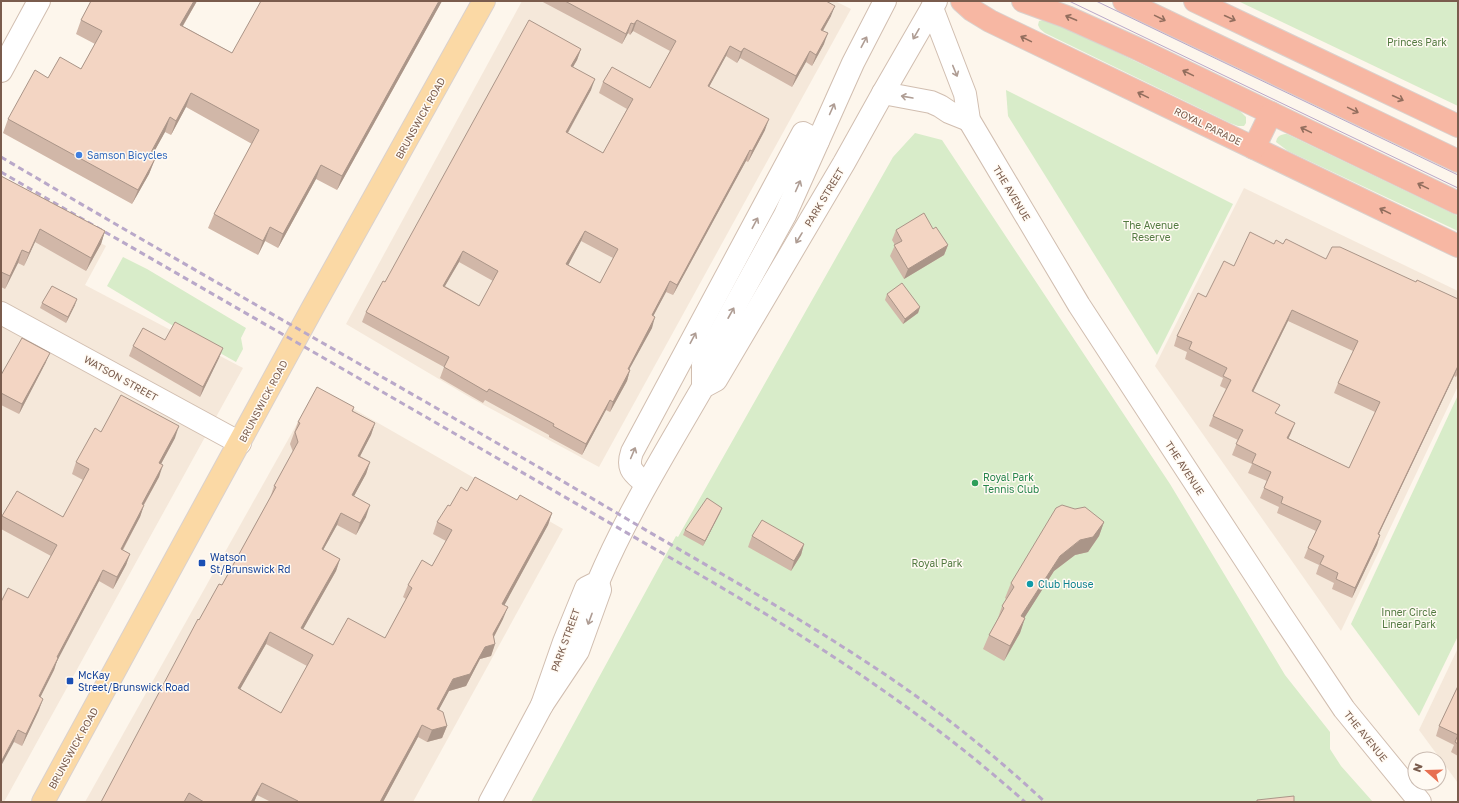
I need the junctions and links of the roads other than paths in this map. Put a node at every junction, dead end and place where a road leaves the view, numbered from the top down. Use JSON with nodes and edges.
{"nodes":[{"id":1,"x":39,"y":1,"type":"edge"},
{"id":2,"x":484,"y":1,"type":"edge"},
{"id":3,"x":885,"y":1,"type":"edge"},
{"id":4,"x":962,"y":1,"type":"edge"},
{"id":5,"x":1023,"y":1,"type":"edge"},
{"id":6,"x":1124,"y":1,"type":"edge"},
{"id":7,"x":1195,"y":1,"type":"edge"},
{"id":8,"x":934,"y":5,"type":"edge"},
{"id":9,"x":1302,"y":52,"type":"junction"},
{"id":10,"x":1,"y":71,"type":"edge"},
{"id":11,"x":1288,"y":80,"type":"junction"},
{"id":12,"x":883,"y":93,"type":"junction"},
{"id":13,"x":1272,"y":113,"type":"junction"},
{"id":14,"x":969,"y":120,"type":"junction"},
{"id":15,"x":1458,"y":126,"type":"edge"},
{"id":16,"x":818,"y":141,"type":"junction"},
{"id":17,"x":1254,"y":148,"type":"junction"},
{"id":18,"x":1458,"y":161,"type":"edge"},
{"id":19,"x":1458,"y":203,"type":"edge"},
{"id":20,"x":1458,"y":246,"type":"edge"},
{"id":21,"x":1,"y":313,"type":"edge"},
{"id":22,"x":703,"y":387,"type":"junction"},
{"id":23,"x":240,"y":443,"type":"junction"},
{"id":24,"x":646,"y":484,"type":"junction"},
{"id":25,"x":1416,"y":797,"type":"edge"},
{"id":26,"x":43,"y":802,"type":"edge"},
{"id":27,"x":490,"y":802,"type":"edge"}],
"edges":[{"from":1,"to":10,"type":"street"},
{"from":2,"to":23,"type":"main road","name":"BRUNSWICK ROAD"},
{"from":16,"to":3,"type":"street","one_way":true},
{"from":17,"to":4,"type":"highway","name":"ROYAL PARADE","one_way":true},
{"from":13,"to":5,"type":"highway","one_way":true},
{"from":6,"to":11,"type":"highway","one_way":true},
{"from":7,"to":9,"type":"highway","one_way":true},
{"from":8,"to":12,"type":"street","name":"PARK STREET","one_way":true},
{"from":8,"to":14,"type":"street","name":"THE AVENUE","one_way":true},
{"from":9,"to":11,"type":"highway"},
{"from":9,"to":15,"type":"highway","one_way":true},
{"from":11,"to":18,"type":"highway","one_way":true},
{"from":14,"to":12,"type":"street","one_way":true},
{"from":12,"to":22,"type":"street","name":"PARK STREET","one_way":true},
{"from":13,"to":17,"type":"highway"},
{"from":19,"to":13,"type":"highway","one_way":true},
{"from":14,"to":25,"type":"street","name":"THE AVENUE"},
{"from":22,"to":16,"type":"street","one_way":true},
{"from":24,"to":16,"type":"street","one_way":true},
{"from":20,"to":17,"type":"highway","name":"ROYAL PARADE","one_way":true},
{"from":21,"to":23,"type":"street","name":"WATSON STREET"},
{"from":22,"to":24,"type":"street","name":"PARK STREET"},
{"from":23,"to":26,"type":"main road","name":"BRUNSWICK ROAD"},
{"from":24,"to":27,"type":"street","name":"PARK STREET"}]}
